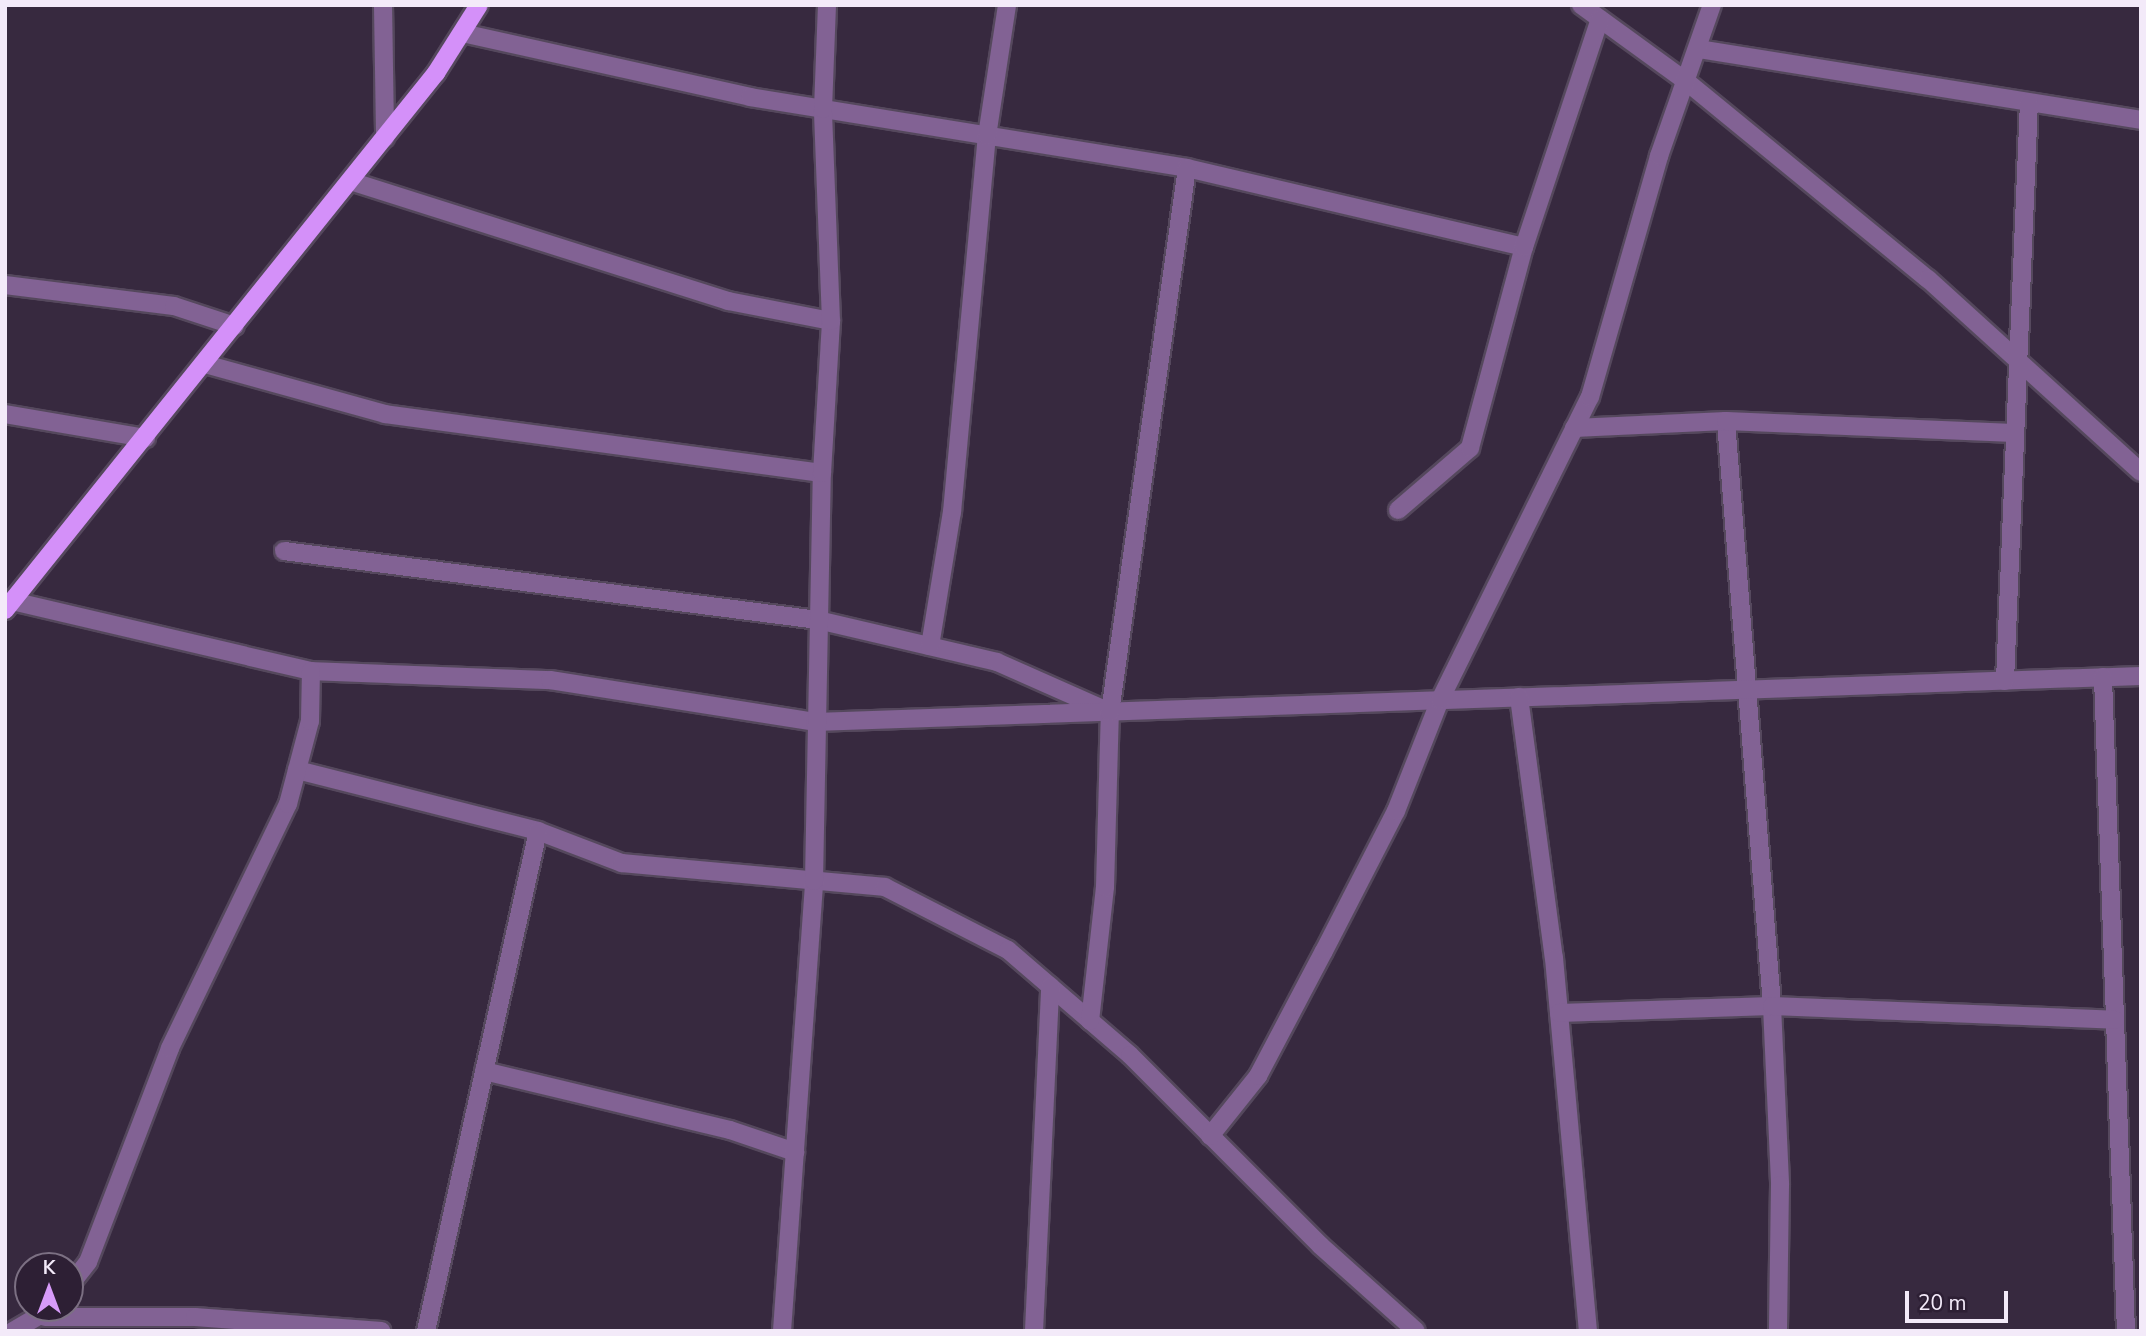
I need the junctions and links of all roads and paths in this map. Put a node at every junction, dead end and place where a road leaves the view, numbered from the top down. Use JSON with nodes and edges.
{"nodes":[{"id":1,"x":383,"y":5,"type":"edge"},
{"id":2,"x":479,"y":5,"type":"edge"},
{"id":3,"x":827,"y":5,"type":"edge"},
{"id":4,"x":1007,"y":5,"type":"edge"},
{"id":5,"x":1581,"y":5,"type":"edge"},
{"id":6,"x":1712,"y":5,"type":"edge"},
{"id":7,"x":1600,"y":19,"type":"junction"},
{"id":8,"x":462,"y":33,"type":"junction"},
{"id":9,"x":1699,"y":49,"type":"junction"},
{"id":10,"x":1687,"y":82,"type":"junction"},
{"id":11,"x":2029,"y":102,"type":"junction"},
{"id":12,"x":823,"y":109,"type":"junction"},
{"id":13,"x":2141,"y":120,"type":"edge"},
{"id":14,"x":987,"y":136,"type":"junction"},
{"id":15,"x":384,"y":138,"type":"junction"},
{"id":16,"x":1186,"y":168,"type":"junction"},
{"id":17,"x":350,"y":181,"type":"junction"},
{"id":18,"x":1524,"y":247,"type":"junction"},
{"id":19,"x":5,"y":285,"type":"edge"},
{"id":20,"x":831,"y":321,"type":"junction"},
{"id":21,"x":235,"y":326,"type":"junction"},
{"id":22,"x":2017,"y":359,"type":"junction"},
{"id":23,"x":205,"y":363,"type":"junction"},
{"id":24,"x":5,"y":414,"type":"edge"},
{"id":25,"x":1726,"y":421,"type":"junction"},
{"id":26,"x":1574,"y":428,"type":"junction"},
{"id":27,"x":2014,"y":433,"type":"junction"},
{"id":28,"x":146,"y":438,"type":"junction"},
{"id":29,"x":2141,"y":472,"type":"edge"},
{"id":30,"x":822,"y":473,"type":"junction"},
{"id":31,"x":1398,"y":510,"type":"dead end"},
{"id":32,"x":284,"y":551,"type":"dead end"},
{"id":33,"x":9,"y":605,"type":"edge"},
{"id":34,"x":818,"y":620,"type":"junction"},
{"id":35,"x":930,"y":646,"type":"junction"},
{"id":36,"x":311,"y":671,"type":"junction"},
{"id":37,"x":2141,"y":676,"type":"edge"},
{"id":38,"x":2103,"y":677,"type":"junction"},
{"id":39,"x":2005,"y":681,"type":"junction"},
{"id":40,"x":1748,"y":689,"type":"junction"},
{"id":41,"x":1519,"y":697,"type":"junction"},
{"id":42,"x":1440,"y":700,"type":"junction"},
{"id":43,"x":1110,"y":712,"type":"junction"},
{"id":44,"x":815,"y":722,"type":"junction"},
{"id":45,"x":297,"y":770,"type":"junction"},
{"id":46,"x":538,"y":831,"type":"junction"},
{"id":47,"x":814,"y":881,"type":"junction"},
{"id":48,"x":1050,"y":986,"type":"junction"},
{"id":49,"x":1772,"y":1006,"type":"junction"},
{"id":50,"x":1559,"y":1013,"type":"junction"},
{"id":51,"x":2115,"y":1020,"type":"junction"},
{"id":52,"x":1090,"y":1021,"type":"junction"},
{"id":53,"x":484,"y":1071,"type":"junction"},
{"id":54,"x":1210,"y":1136,"type":"junction"},
{"id":55,"x":795,"y":1153,"type":"junction"},
{"id":56,"x":84,"y":1267,"type":"edge"},
{"id":57,"x":2132,"y":1277,"type":"edge"},
{"id":58,"x":84,"y":1313,"type":"edge"},
{"id":59,"x":30,"y":1322,"type":"edge"},
{"id":60,"x":13,"y":1331,"type":"edge"},
{"id":61,"x":380,"y":1331,"type":"edge"},
{"id":62,"x":426,"y":1331,"type":"edge"},
{"id":63,"x":782,"y":1331,"type":"edge"},
{"id":64,"x":1034,"y":1331,"type":"edge"},
{"id":65,"x":1416,"y":1331,"type":"edge"},
{"id":66,"x":1588,"y":1331,"type":"edge"},
{"id":67,"x":1778,"y":1331,"type":"edge"},
{"id":68,"x":2126,"y":1331,"type":"edge"}],
"edges":[{"from":1,"to":15,"type":"street"},
{"from":2,"to":8,"type":"main road"},
{"from":3,"to":12,"type":"street"},
{"from":4,"to":14,"type":"street"},
{"from":5,"to":7,"type":"street"},
{"from":6,"to":9,"type":"street"},
{"from":7,"to":10,"type":"street"},
{"from":7,"to":18,"type":"street"},
{"from":8,"to":12,"type":"street"},
{"from":8,"to":15,"type":"main road"},
{"from":9,"to":10,"type":"street"},
{"from":9,"to":11,"type":"street"},
{"from":10,"to":22,"type":"street"},
{"from":10,"to":26,"type":"street"},
{"from":11,"to":13,"type":"street"},
{"from":11,"to":22,"type":"street"},
{"from":12,"to":14,"type":"street"},
{"from":12,"to":20,"type":"street"},
{"from":14,"to":16,"type":"street"},
{"from":14,"to":35,"type":"street"},
{"from":15,"to":17,"type":"main road"},
{"from":16,"to":18,"type":"street"},
{"from":16,"to":43,"type":"street"},
{"from":17,"to":20,"type":"street"},
{"from":17,"to":21,"type":"main road"},
{"from":18,"to":31,"type":"street"},
{"from":19,"to":21,"type":"street"},
{"from":20,"to":30,"type":"street"},
{"from":21,"to":23,"type":"main road"},
{"from":22,"to":27,"type":"street"},
{"from":22,"to":29,"type":"street"},
{"from":23,"to":28,"type":"main road"},
{"from":23,"to":30,"type":"street"},
{"from":24,"to":28,"type":"street"},
{"from":25,"to":26,"type":"street"},
{"from":25,"to":27,"type":"street"},
{"from":25,"to":40,"type":"street"},
{"from":26,"to":42,"type":"street"},
{"from":27,"to":39,"type":"street"},
{"from":28,"to":33,"type":"main road"},
{"from":30,"to":34,"type":"street"},
{"from":32,"to":34,"type":"street"},
{"from":33,"to":36,"type":"street"},
{"from":34,"to":35,"type":"street"},
{"from":34,"to":44,"type":"street"},
{"from":35,"to":43,"type":"street"},
{"from":36,"to":44,"type":"street"},
{"from":36,"to":45,"type":"street"},
{"from":37,"to":38,"type":"street"},
{"from":38,"to":39,"type":"street"},
{"from":38,"to":51,"type":"street"},
{"from":39,"to":40,"type":"street"},
{"from":40,"to":41,"type":"street"},
{"from":40,"to":49,"type":"street"},
{"from":41,"to":42,"type":"street"},
{"from":41,"to":50,"type":"street"},
{"from":42,"to":43,"type":"street"},
{"from":42,"to":54,"type":"street"},
{"from":43,"to":44,"type":"street"},
{"from":43,"to":52,"type":"street"},
{"from":44,"to":47,"type":"street"},
{"from":45,"to":46,"type":"street"},
{"from":45,"to":56,"type":"street"},
{"from":46,"to":47,"type":"street"},
{"from":46,"to":53,"type":"street"},
{"from":47,"to":48,"type":"street"},
{"from":47,"to":55,"type":"street"},
{"from":48,"to":52,"type":"street"},
{"from":48,"to":64,"type":"street"},
{"from":49,"to":50,"type":"street"},
{"from":49,"to":51,"type":"street"},
{"from":49,"to":67,"type":"street"},
{"from":50,"to":66,"type":"street"},
{"from":51,"to":57,"type":"street"},
{"from":52,"to":54,"type":"street"},
{"from":53,"to":55,"type":"street"},
{"from":53,"to":62,"type":"street"},
{"from":54,"to":65,"type":"street"},
{"from":55,"to":63,"type":"street"},
{"from":57,"to":68,"type":"street"},
{"from":58,"to":61,"type":"street"},
{"from":59,"to":60,"type":"street"}]}
